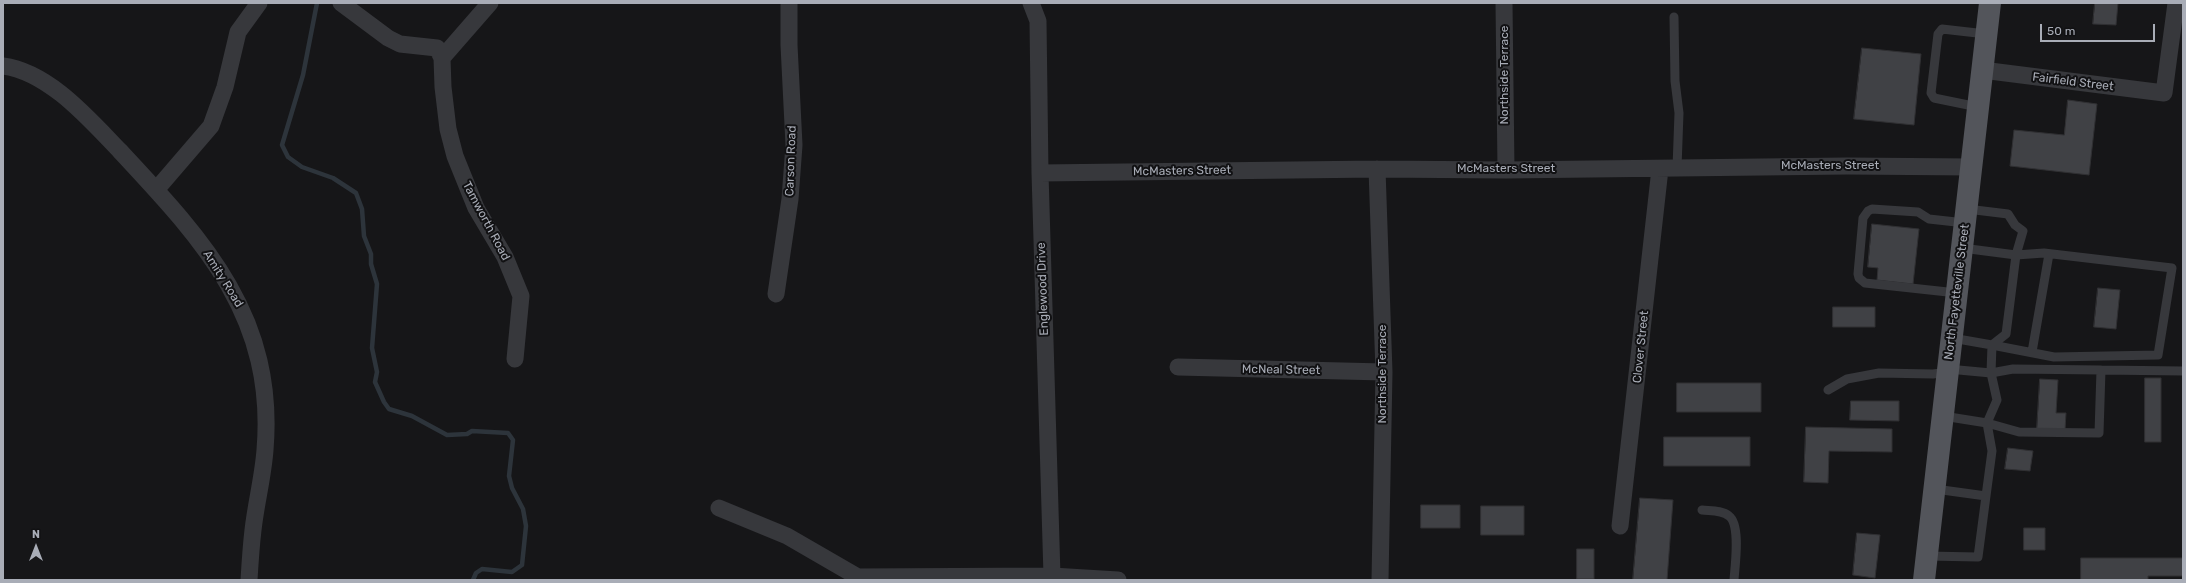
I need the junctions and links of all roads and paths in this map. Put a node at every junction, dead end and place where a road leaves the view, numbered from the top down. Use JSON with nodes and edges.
{"nodes":[{"id":1,"x":260,"y":3,"type":"edge"},
{"id":2,"x":341,"y":3,"type":"edge"},
{"id":3,"x":490,"y":3,"type":"edge"},
{"id":4,"x":789,"y":3,"type":"edge"},
{"id":5,"x":1031,"y":3,"type":"edge"},
{"id":6,"x":1504,"y":3,"type":"edge"},
{"id":7,"x":1990,"y":3,"type":"edge"},
{"id":8,"x":2176,"y":3,"type":"edge"},
{"id":9,"x":1674,"y":17,"type":"dead end"},
{"id":10,"x":1986,"y":34,"type":"junction"},
{"id":11,"x":442,"y":58,"type":"junction"},
{"id":12,"x":3,"y":66,"type":"edge"},
{"id":13,"x":1982,"y":70,"type":"junction"},
{"id":14,"x":1978,"y":107,"type":"junction"},
{"id":15,"x":1972,"y":167,"type":"junction"},
{"id":16,"x":1377,"y":168,"type":"junction"},
{"id":17,"x":1677,"y":168,"type":"junction"},
{"id":18,"x":1660,"y":169,"type":"junction"},
{"id":19,"x":1506,"y":170,"type":"junction"},
{"id":20,"x":1040,"y":173,"type":"junction"},
{"id":21,"x":156,"y":190,"type":"junction"},
{"id":22,"x":1966,"y":216,"type":"junction"},
{"id":23,"x":1962,"y":248,"type":"junction"},
{"id":24,"x":2048,"y":254,"type":"junction"},
{"id":25,"x":2016,"y":255,"type":"junction"},
{"id":26,"x":1957,"y":293,"type":"junction"},
{"id":27,"x":776,"y":294,"type":"dead end"},
{"id":28,"x":1952,"y":338,"type":"junction"},
{"id":29,"x":1992,"y":345,"type":"junction"},
{"id":30,"x":2032,"y":352,"type":"junction"},
{"id":31,"x":515,"y":359,"type":"dead end"},
{"id":32,"x":1178,"y":367,"type":"dead end"},
{"id":33,"x":1948,"y":369,"type":"junction"},
{"id":34,"x":2101,"y":370,"type":"junction"},
{"id":35,"x":2183,"y":371,"type":"edge"},
{"id":36,"x":1384,"y":372,"type":"junction"},
{"id":37,"x":1991,"y":373,"type":"junction"},
{"id":38,"x":1828,"y":390,"type":"dead end"},
{"id":39,"x":1943,"y":416,"type":"junction"},
{"id":40,"x":1987,"y":423,"type":"junction"},
{"id":41,"x":1935,"y":489,"type":"junction"},
{"id":42,"x":1986,"y":496,"type":"junction"},
{"id":43,"x":719,"y":508,"type":"dead end"},
{"id":44,"x":1702,"y":510,"type":"dead end"},
{"id":45,"x":1620,"y":526,"type":"dead end"},
{"id":46,"x":1927,"y":556,"type":"junction"},
{"id":47,"x":1052,"y":576,"type":"junction"},
{"id":48,"x":249,"y":580,"type":"edge"},
{"id":49,"x":1118,"y":580,"type":"edge"},
{"id":50,"x":1380,"y":580,"type":"edge"},
{"id":51,"x":1734,"y":580,"type":"edge"},
{"id":52,"x":1924,"y":580,"type":"edge"}],
"edges":[{"from":1,"to":21,"type":"street"},
{"from":2,"to":11,"type":"street"},
{"from":3,"to":11,"type":"street"},
{"from":4,"to":27,"type":"street","name":"Carson Road"},
{"from":5,"to":20,"type":"street","name":"Englewood Drive"},
{"from":6,"to":19,"type":"street","name":"Northside Terrace"},
{"from":7,"to":10,"type":"main road","name":"North Fayetteville Street"},
{"from":8,"to":13,"type":"street","name":"Fairfield Street"},
{"from":9,"to":17,"type":"lane"},
{"from":10,"to":13,"type":"main road","name":"North Fayetteville Street"},
{"from":10,"to":14,"type":"lane"},
{"from":11,"to":31,"type":"street","name":"Tamworth Road"},
{"from":12,"to":21,"type":"street","name":"Amity Road"},
{"from":13,"to":14,"type":"main road","name":"North Fayetteville Street"},
{"from":14,"to":15,"type":"main road","name":"North Fayetteville Street"},
{"from":15,"to":17,"type":"street","name":"McMasters Street"},
{"from":15,"to":22,"type":"main road","name":"North Fayetteville Street"},
{"from":16,"to":19,"type":"street","name":"McMasters Street"},
{"from":16,"to":20,"type":"street","name":"McMasters Street"},
{"from":16,"to":36,"type":"street","name":"Northside Terrace"},
{"from":17,"to":18,"type":"street","name":"McMasters Street"},
{"from":18,"to":19,"type":"street","name":"McMasters Street"},
{"from":18,"to":45,"type":"street","name":"Clover Street"},
{"from":20,"to":47,"type":"street","name":"Englewood Drive"},
{"from":21,"to":48,"type":"street","name":"Amity Road"},
{"from":22,"to":23,"type":"main road","name":"North Fayetteville Street"},
{"from":22,"to":25,"type":"lane"},
{"from":22,"to":26,"type":"lane"},
{"from":23,"to":25,"type":"lane"},
{"from":23,"to":26,"type":"main road","name":"North Fayetteville Street"},
{"from":24,"to":25,"type":"lane"},
{"from":24,"to":30,"type":"lane"},
{"from":24,"to":30,"type":"lane"},
{"from":25,"to":29,"type":"lane"},
{"from":26,"to":28,"type":"main road","name":"North Fayetteville Street"},
{"from":28,"to":29,"type":"lane"},
{"from":28,"to":33,"type":"main road","name":"North Fayetteville Street"},
{"from":29,"to":30,"type":"lane"},
{"from":29,"to":37,"type":"lane"},
{"from":32,"to":36,"type":"street","name":"McNeal Street"},
{"from":33,"to":37,"type":"lane"},
{"from":33,"to":38,"type":"lane"},
{"from":33,"to":39,"type":"main road","name":"North Fayetteville Street"},
{"from":34,"to":35,"type":"lane"},
{"from":34,"to":37,"type":"lane"},
{"from":34,"to":40,"type":"lane"},
{"from":36,"to":50,"type":"street","name":"Northside Terrace"},
{"from":37,"to":40,"type":"lane"},
{"from":39,"to":40,"type":"lane"},
{"from":39,"to":41,"type":"main road","name":"North Fayetteville Street"},
{"from":40,"to":42,"type":"lane"},
{"from":41,"to":42,"type":"lane"},
{"from":41,"to":46,"type":"main road","name":"North Fayetteville Street"},
{"from":42,"to":46,"type":"lane"},
{"from":43,"to":47,"type":"street"},
{"from":44,"to":51,"type":"lane"},
{"from":46,"to":52,"type":"main road","name":"North Fayetteville Street"},
{"from":47,"to":49,"type":"street"}]}
